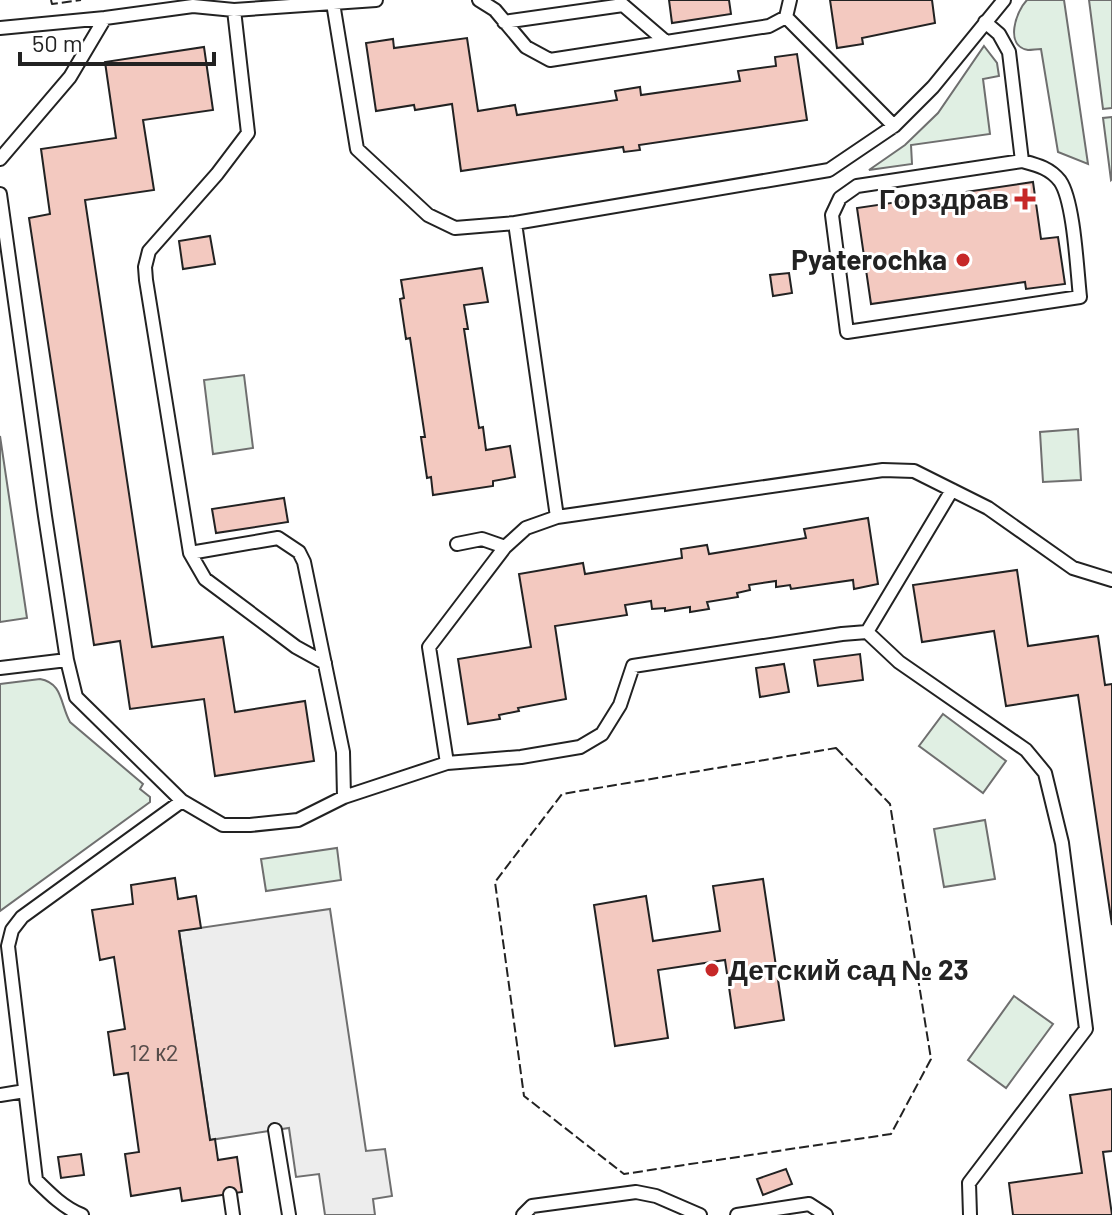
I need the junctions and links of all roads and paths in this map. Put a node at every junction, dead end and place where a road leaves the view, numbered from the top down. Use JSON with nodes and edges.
{"nodes":[{"id":1,"x":376,"y":0,"type":"edge"},
{"id":2,"x":479,"y":0,"type":"edge"},
{"id":3,"x":790,"y":0,"type":"edge"},
{"id":4,"x":1004,"y":0,"type":"edge"},
{"id":5,"x":333,"y":3,"type":"junction"},
{"id":6,"x":234,"y":10,"type":"junction"},
{"id":7,"x":786,"y":17,"type":"junction"},
{"id":8,"x":105,"y":18,"type":"junction"},
{"id":9,"x":504,"y":22,"type":"junction"},
{"id":10,"x":985,"y":22,"type":"junction"},
{"id":11,"x":0,"y":28,"type":"edge"},
{"id":12,"x":665,"y":41,"type":"junction"},
{"id":13,"x":894,"y":126,"type":"junction"},
{"id":14,"x":0,"y":159,"type":"edge"},
{"id":15,"x":1022,"y":161,"type":"junction"},
{"id":16,"x":0,"y":194,"type":"edge"},
{"id":17,"x":515,"y":223,"type":"junction"},
{"id":18,"x":952,"y":490,"type":"junction"},
{"id":19,"x":557,"y":517,"type":"junction"},
{"id":20,"x":457,"y":544,"type":"dead end"},
{"id":21,"x":505,"y":547,"type":"junction"},
{"id":22,"x":190,"y":553,"type":"junction"},
{"id":23,"x":1112,"y":580,"type":"edge"},
{"id":24,"x":867,"y":632,"type":"junction"},
{"id":25,"x":67,"y":660,"type":"junction"},
{"id":26,"x":325,"y":663,"type":"junction"},
{"id":27,"x":0,"y":668,"type":"edge"},
{"id":28,"x":447,"y":763,"type":"junction"},
{"id":29,"x":344,"y":797,"type":"junction"},
{"id":30,"x":182,"y":801,"type":"junction"},
{"id":31,"x":25,"y":1091,"type":"junction"},
{"id":32,"x":0,"y":1095,"type":"edge"},
{"id":33,"x":275,"y":1130,"type":"dead end"},
{"id":34,"x":230,"y":1194,"type":"dead end"},
{"id":35,"x":74,"y":1214,"type":"edge"},
{"id":36,"x":233,"y":1215,"type":"edge"},
{"id":37,"x":289,"y":1215,"type":"edge"},
{"id":38,"x":523,"y":1215,"type":"edge"},
{"id":39,"x":700,"y":1215,"type":"edge"},
{"id":40,"x":737,"y":1215,"type":"edge"},
{"id":41,"x":826,"y":1215,"type":"edge"},
{"id":42,"x":970,"y":1215,"type":"edge"}],
"edges":[{"from":1,"to":5,"type":"lane"},
{"from":2,"to":9,"type":"lane"},
{"from":3,"to":7,"type":"lane"},
{"from":4,"to":10,"type":"lane"},
{"from":5,"to":6,"type":"lane"},
{"from":5,"to":17,"type":"lane"},
{"from":6,"to":8,"type":"lane"},
{"from":6,"to":22,"type":"lane"},
{"from":7,"to":12,"type":"lane"},
{"from":7,"to":13,"type":"lane"},
{"from":8,"to":11,"type":"lane"},
{"from":8,"to":14,"type":"lane"},
{"from":9,"to":12,"type":"lane"},
{"from":9,"to":12,"type":"lane"},
{"from":10,"to":13,"type":"lane"},
{"from":10,"to":15,"type":"lane"},
{"from":13,"to":17,"type":"lane"},
{"from":15,"to":15,"type":"lane"},
{"from":16,"to":25,"type":"lane"},
{"from":17,"to":19,"type":"lane"},
{"from":18,"to":19,"type":"lane"},
{"from":18,"to":23,"type":"lane"},
{"from":18,"to":24,"type":"lane"},
{"from":19,"to":21,"type":"lane"},
{"from":20,"to":21,"type":"lane"},
{"from":21,"to":28,"type":"lane"},
{"from":22,"to":26,"type":"lane"},
{"from":22,"to":26,"type":"lane"},
{"from":24,"to":28,"type":"lane"},
{"from":24,"to":42,"type":"lane"},
{"from":25,"to":27,"type":"lane"},
{"from":25,"to":30,"type":"lane"},
{"from":26,"to":29,"type":"lane"},
{"from":28,"to":29,"type":"lane"},
{"from":29,"to":30,"type":"lane"},
{"from":30,"to":31,"type":"lane"},
{"from":31,"to":32,"type":"lane"},
{"from":31,"to":35,"type":"lane"},
{"from":33,"to":37,"type":"lane"},
{"from":34,"to":36,"type":"lane"},
{"from":38,"to":39,"type":"lane"},
{"from":40,"to":41,"type":"lane"}]}
